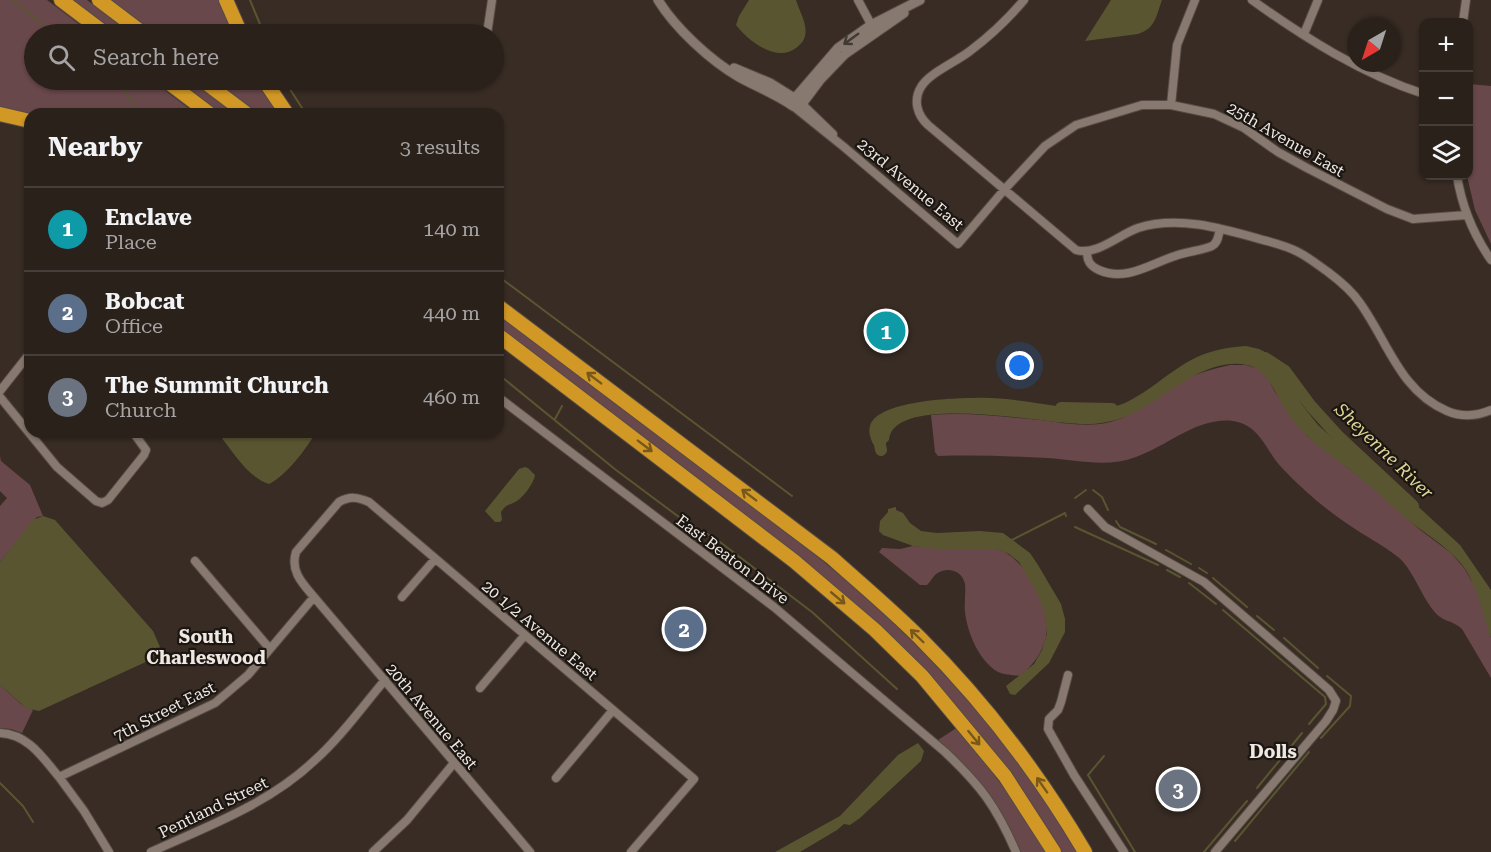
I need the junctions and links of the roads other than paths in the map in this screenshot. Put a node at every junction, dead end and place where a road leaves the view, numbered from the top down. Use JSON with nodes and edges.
{"nodes":[{"id":1,"x":61,"y":0,"type":"edge"},
{"id":2,"x":99,"y":0,"type":"edge"},
{"id":3,"x":226,"y":0,"type":"edge"},
{"id":4,"x":492,"y":0,"type":"edge"},
{"id":5,"x":658,"y":0,"type":"edge"},
{"id":6,"x":858,"y":0,"type":"edge"},
{"id":7,"x":920,"y":0,"type":"edge"},
{"id":8,"x":1024,"y":0,"type":"edge"},
{"id":9,"x":1195,"y":0,"type":"edge"},
{"id":10,"x":1252,"y":0,"type":"edge"},
{"id":11,"x":1318,"y":0,"type":"edge"},
{"id":12,"x":1466,"y":0,"type":"edge"},
{"id":13,"x":1464,"y":18,"type":"edge"},
{"id":14,"x":93,"y":24,"type":"edge"},
{"id":15,"x":131,"y":24,"type":"edge"},
{"id":16,"x":237,"y":24,"type":"edge"},
{"id":17,"x":488,"y":24,"type":"edge"},
{"id":18,"x":874,"y":29,"type":"junction"},
{"id":19,"x":1304,"y":34,"type":"junction"},
{"id":20,"x":178,"y":90,"type":"edge"},
{"id":21,"x":215,"y":90,"type":"edge"},
{"id":22,"x":271,"y":90,"type":"edge"},
{"id":23,"x":1419,"y":92,"type":"edge"},
{"id":24,"x":796,"y":103,"type":"junction"},
{"id":25,"x":1171,"y":105,"type":"junction"},
{"id":26,"x":202,"y":108,"type":"edge"},
{"id":27,"x":239,"y":108,"type":"edge"},
{"id":28,"x":283,"y":108,"type":"edge"},
{"id":29,"x":0,"y":114,"type":"edge"},
{"id":30,"x":24,"y":120,"type":"edge"},
{"id":31,"x":1458,"y":180,"type":"edge"},
{"id":32,"x":1004,"y":190,"type":"junction"},
{"id":33,"x":1467,"y":215,"type":"junction"},
{"id":34,"x":1220,"y":230,"type":"junction"},
{"id":35,"x":958,"y":244,"type":"joint"},
{"id":36,"x":1087,"y":252,"type":"junction"},
{"id":37,"x":1491,"y":260,"type":"edge"},
{"id":38,"x":504,"y":311,"type":"edge"},
{"id":39,"x":504,"y":340,"type":"edge"},
{"id":40,"x":24,"y":361,"type":"edge"},
{"id":41,"x":0,"y":391,"type":"edge"},
{"id":42,"x":0,"y":397,"type":"edge"},
{"id":43,"x":504,"y":402,"type":"edge"},
{"id":44,"x":1491,"y":410,"type":"edge"},
{"id":45,"x":24,"y":426,"type":"edge"},
{"id":46,"x":34,"y":438,"type":"edge"},
{"id":47,"x":138,"y":438,"type":"edge"},
{"id":48,"x":1088,"y":508,"type":"dead end"},
{"id":49,"x":435,"y":559,"type":"junction"},
{"id":50,"x":195,"y":561,"type":"dead end"},
{"id":51,"x":314,"y":597,"type":"junction"},
{"id":52,"x":402,"y":597,"type":"dead end"},
{"id":53,"x":525,"y":635,"type":"junction"},
{"id":54,"x":270,"y":649,"type":"junction"},
{"id":55,"x":1068,"y":675,"type":"dead end"},
{"id":56,"x":385,"y":680,"type":"junction"},
{"id":57,"x":480,"y":688,"type":"dead end"},
{"id":58,"x":613,"y":710,"type":"junction"},
{"id":59,"x":0,"y":733,"type":"edge"},
{"id":60,"x":454,"y":762,"type":"junction"},
{"id":61,"x":60,"y":777,"type":"junction"},
{"id":62,"x":556,"y":778,"type":"dead end"},
{"id":63,"x":1064,"y":817,"type":"junction"},
{"id":64,"x":526,"y":850,"type":"edge"},
{"id":65,"x":109,"y":852,"type":"edge"},
{"id":66,"x":151,"y":852,"type":"edge"},
{"id":67,"x":373,"y":852,"type":"edge"},
{"id":68,"x":631,"y":852,"type":"edge"},
{"id":69,"x":1016,"y":852,"type":"edge"},
{"id":70,"x":1054,"y":852,"type":"edge"},
{"id":71,"x":1085,"y":852,"type":"edge"},
{"id":72,"x":1095,"y":852,"type":"edge"},
{"id":73,"x":1124,"y":852,"type":"edge"},
{"id":74,"x":1215,"y":852,"type":"edge"}],
"edges":[{"from":1,"to":14,"type":"highway"},
{"from":2,"to":15,"type":"highway"},
{"from":3,"to":16,"type":"highway"},
{"from":4,"to":17,"type":"street"},
{"from":5,"to":24,"type":"street","name":"23rd Avenue East"},
{"from":6,"to":18,"type":"street"},
{"from":7,"to":18,"type":"street"},
{"from":8,"to":32,"type":"street"},
{"from":9,"to":25,"type":"street"},
{"from":10,"to":19,"type":"street"},
{"from":11,"to":19,"type":"street"},
{"from":12,"to":13,"type":"street"},
{"from":18,"to":24,"type":"street"},
{"from":19,"to":23,"type":"street"},
{"from":20,"to":26,"type":"highway"},
{"from":21,"to":27,"type":"highway"},
{"from":22,"to":28,"type":"highway"},
{"from":24,"to":35,"type":"street","name":"23rd Avenue East"},
{"from":25,"to":32,"type":"street","name":"25th Avenue East"},
{"from":25,"to":33,"type":"street","name":"25th Avenue East"},
{"from":29,"to":30,"type":"highway"},
{"from":31,"to":33,"type":"street"},
{"from":32,"to":35,"type":"street","name":"25th Avenue East"},
{"from":32,"to":36,"type":"street"},
{"from":33,"to":37,"type":"street"},
{"from":34,"to":36,"type":"street"},
{"from":34,"to":36,"type":"street"},
{"from":34,"to":44,"type":"street"},
{"from":63,"to":38,"type":"highway","one_way":true},
{"from":39,"to":70,"type":"highway","one_way":true},
{"from":40,"to":41,"type":"street"},
{"from":42,"to":45,"type":"street"},
{"from":43,"to":69,"type":"street","name":"East Beaton Drive"},
{"from":46,"to":47,"type":"street"},
{"from":48,"to":74,"type":"street"},
{"from":49,"to":51,"type":"street","name":"20 1/2 Avenue East"},
{"from":49,"to":52,"type":"street"},
{"from":49,"to":53,"type":"street","name":"20 1/2 Avenue East"},
{"from":50,"to":54,"type":"street"},
{"from":51,"to":54,"type":"street","name":"7th Street East"},
{"from":51,"to":56,"type":"street","name":"20th Avenue East"},
{"from":53,"to":57,"type":"street"},
{"from":53,"to":58,"type":"street","name":"20 1/2 Avenue East"},
{"from":54,"to":61,"type":"street","name":"7th Street East"},
{"from":55,"to":73,"type":"street"},
{"from":56,"to":60,"type":"street","name":"20th Avenue East"},
{"from":56,"to":66,"type":"street","name":"Pentland Street"},
{"from":58,"to":62,"type":"street"},
{"from":58,"to":68,"type":"street","name":"20 1/2 Avenue East"},
{"from":59,"to":61,"type":"street"},
{"from":60,"to":64,"type":"street","name":"20th Avenue East"},
{"from":60,"to":67,"type":"street"},
{"from":61,"to":65,"type":"street"},
{"from":63,"to":71,"type":"highway"},
{"from":63,"to":72,"type":"highway"}]}
